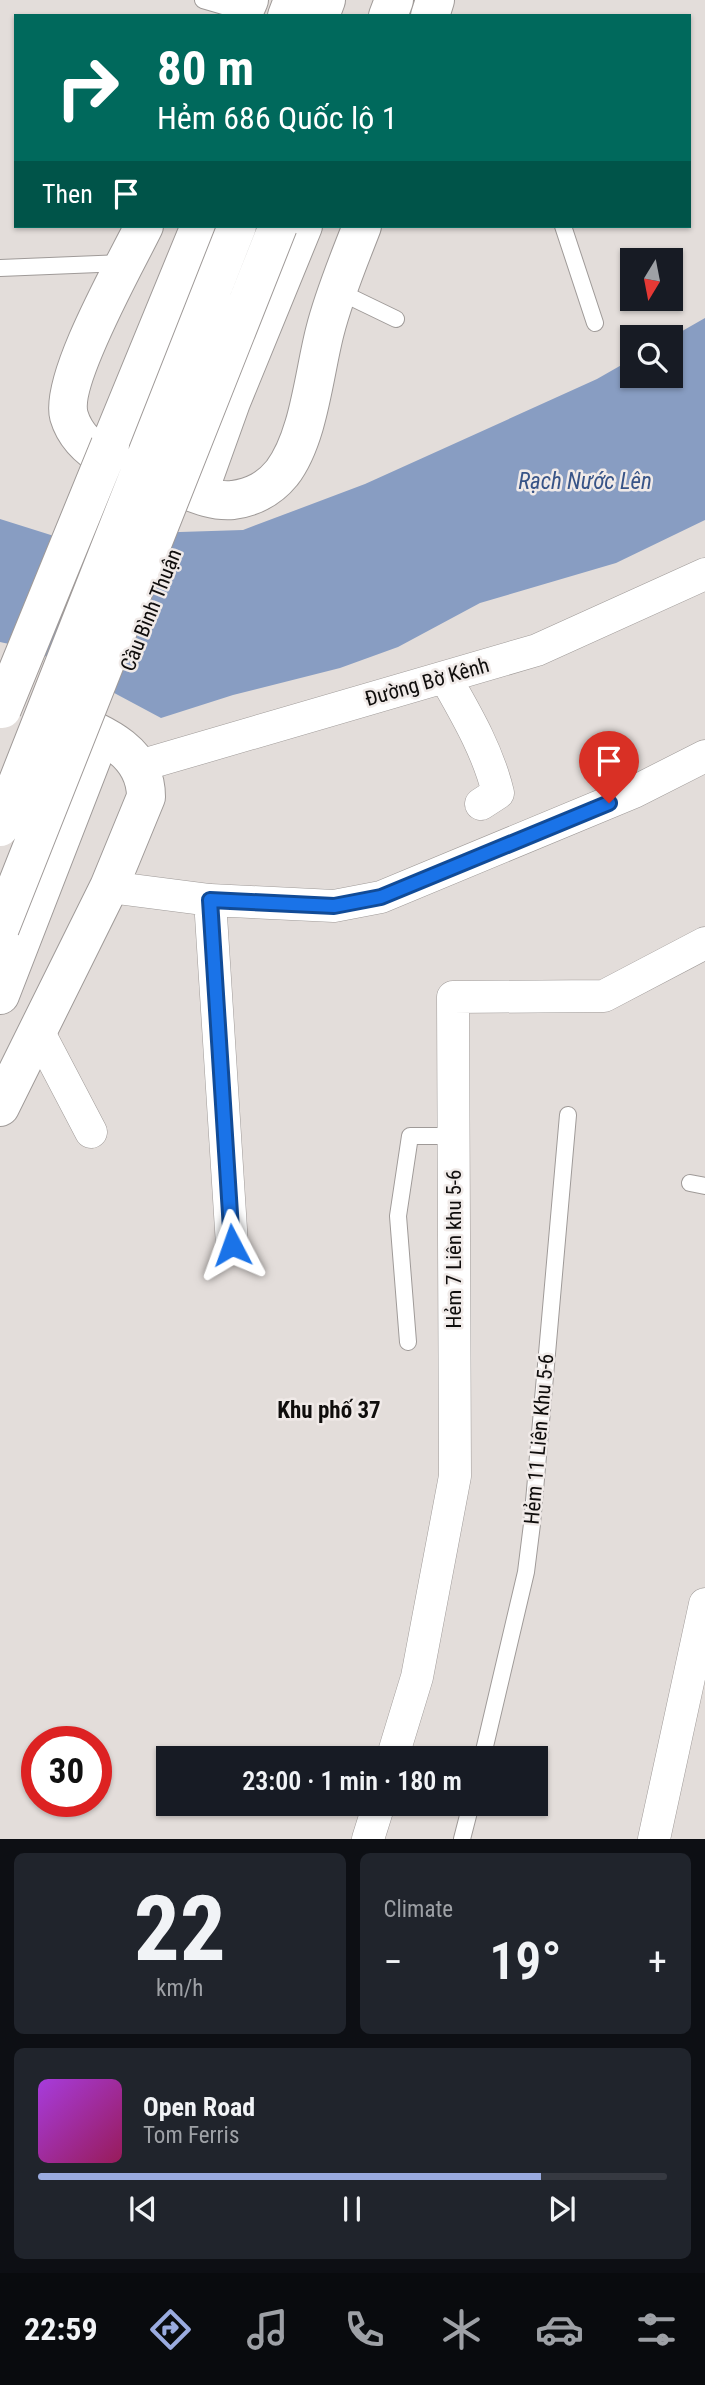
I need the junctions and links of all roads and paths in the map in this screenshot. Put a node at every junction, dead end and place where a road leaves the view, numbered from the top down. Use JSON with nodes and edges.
{"nodes":[{"id":1,"x":203,"y":0,"type":"edge"},
{"id":2,"x":245,"y":9,"type":"edge"},
{"id":3,"x":143,"y":228,"type":"edge"},
{"id":4,"x":199,"y":228,"type":"edge"},
{"id":5,"x":236,"y":228,"type":"edge"},
{"id":6,"x":277,"y":228,"type":"edge"},
{"id":7,"x":302,"y":228,"type":"edge"},
{"id":8,"x":361,"y":228,"type":"edge"},
{"id":9,"x":565,"y":228,"type":"edge"},
{"id":10,"x":125,"y":263,"type":"junction"},
{"id":11,"x":0,"y":268,"type":"edge"},
{"id":12,"x":338,"y":291,"type":"junction"},
{"id":13,"x":396,"y":319,"type":"dead end"},
{"id":14,"x":595,"y":323,"type":"dead end"},
{"id":15,"x":705,"y":574,"type":"edge"},
{"id":16,"x":445,"y":677,"type":"junction"},
{"id":17,"x":0,"y":694,"type":"edge"},
{"id":18,"x":0,"y":715,"type":"edge"},
{"id":19,"x":705,"y":757,"type":"edge"},
{"id":20,"x":139,"y":766,"type":"junction"},
{"id":21,"x":481,"y":804,"type":"dead end"},
{"id":22,"x":0,"y":827,"type":"edge"},
{"id":23,"x":109,"y":887,"type":"junction"},
{"id":24,"x":210,"y":900,"type":"junction"},
{"id":25,"x":0,"y":928,"type":"edge"},
{"id":26,"x":705,"y":943,"type":"edge"},
{"id":27,"x":0,"y":995,"type":"edge"},
{"id":28,"x":37,"y":1030,"type":"junction"},
{"id":29,"x":0,"y":1107,"type":"edge"},
{"id":30,"x":568,"y":1115,"type":"dead end"},
{"id":31,"x":91,"y":1132,"type":"dead end"},
{"id":32,"x":454,"y":1136,"type":"junction"},
{"id":33,"x":232,"y":1245,"type":"dead end"},
{"id":34,"x":408,"y":1342,"type":"dead end"},
{"id":35,"x":705,"y":1604,"type":"edge"},
{"id":36,"x":699,"y":1662,"type":"edge"},
{"id":37,"x":396,"y":1746,"type":"edge"},
{"id":38,"x":485,"y":1746,"type":"edge"},
{"id":39,"x":375,"y":1816,"type":"edge"},
{"id":40,"x":468,"y":1816,"type":"edge"},
{"id":41,"x":368,"y":1839,"type":"edge"},
{"id":42,"x":462,"y":1839,"type":"edge"},
{"id":43,"x":654,"y":1839,"type":"edge"}],
"edges":[{"from":1,"to":2,"type":"lane"},
{"from":3,"to":10,"type":"highway"},
{"from":4,"to":18,"type":"highway","bridge":true},
{"from":5,"to":22,"type":"highway","bridge":true},
{"from":6,"to":25,"type":"highway","name":"Cầu Bình Thuận","bridge":true},
{"from":7,"to":27,"type":"highway","name":"Cầu Bình Thuận"},
{"from":8,"to":12,"type":"highway"},
{"from":9,"to":14,"type":"lane"},
{"from":10,"to":11,"type":"lane"},
{"from":10,"to":12,"type":"highway"},
{"from":12,"to":13,"type":"lane"},
{"from":15,"to":16,"type":"street","name":"Đường Bờ Kênh"},
{"from":16,"to":20,"type":"street","name":"Đường Bờ Kênh"},
{"from":16,"to":21,"type":"street"},
{"from":17,"to":20,"type":"highway"},
{"from":19,"to":24,"type":"street"},
{"from":20,"to":23,"type":"highway"},
{"from":23,"to":24,"type":"street"},
{"from":23,"to":28,"type":"highway"},
{"from":24,"to":33,"type":"street"},
{"from":26,"to":32,"type":"street","name":"Hẻm 7 Liên khu 5-6"},
{"from":28,"to":29,"type":"highway"},
{"from":28,"to":31,"type":"street"},
{"from":30,"to":38,"type":"lane","name":"Hẻm 11 Liên Khu 5-6"},
{"from":32,"to":34,"type":"lane"},
{"from":32,"to":37,"type":"street","name":"Hẻm 7 Liên khu 5-6"},
{"from":35,"to":36,"type":"street"},
{"from":36,"to":43,"type":"street"},
{"from":39,"to":41,"type":"street"},
{"from":40,"to":42,"type":"lane"}]}
